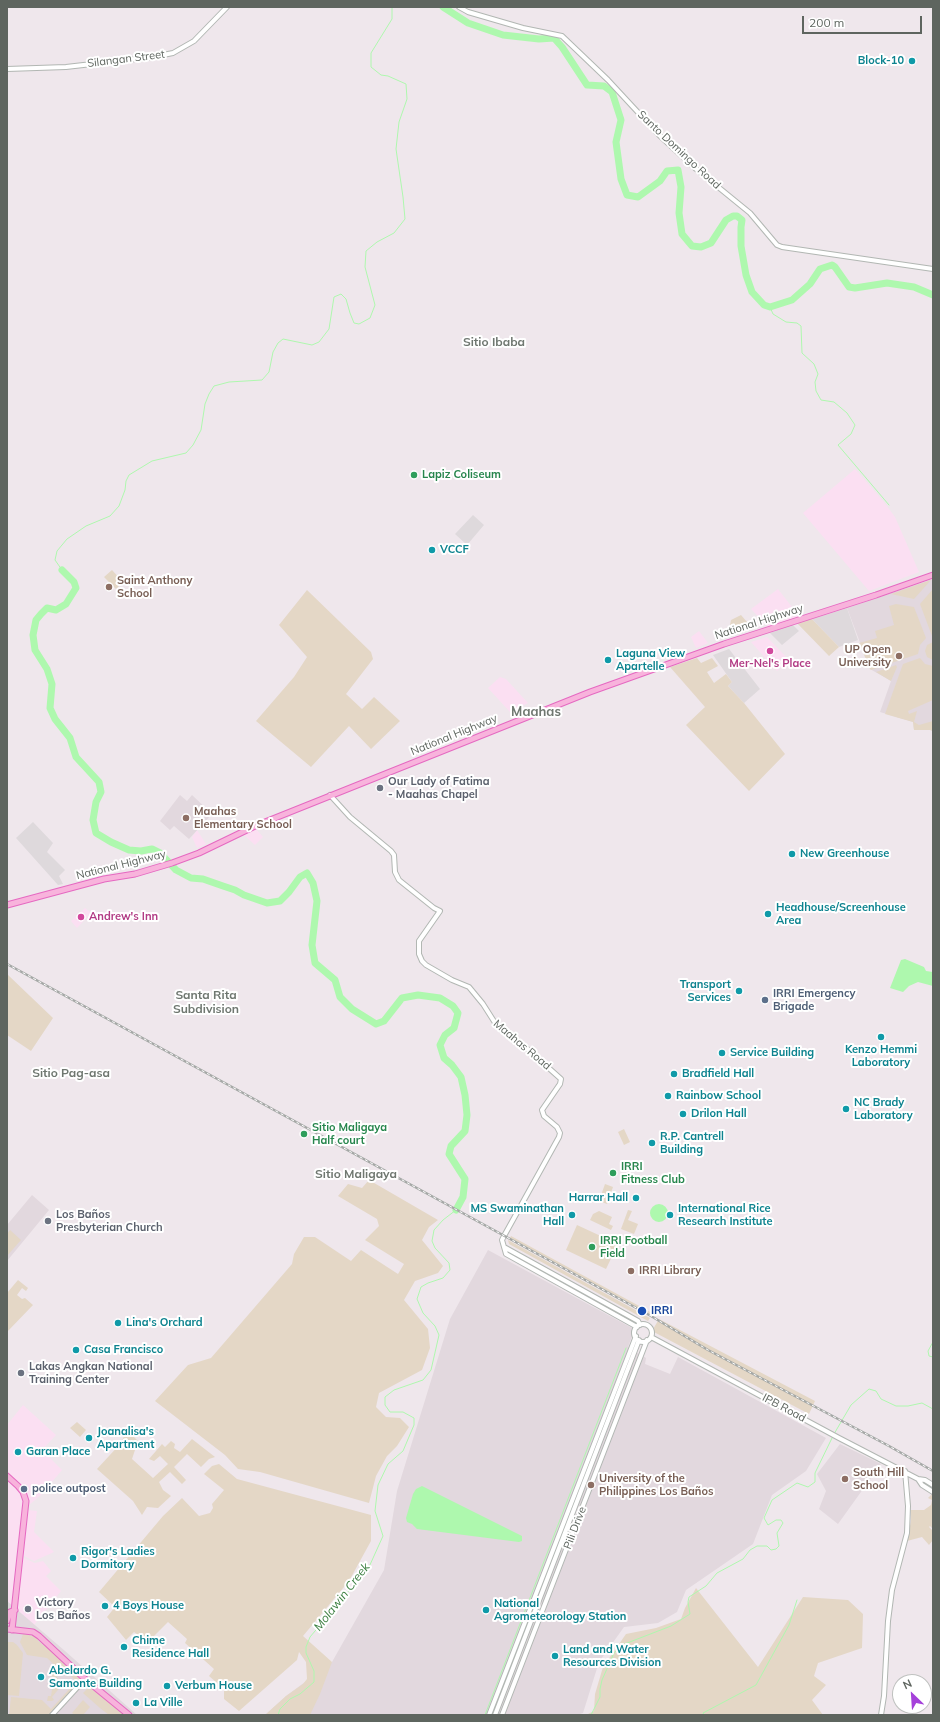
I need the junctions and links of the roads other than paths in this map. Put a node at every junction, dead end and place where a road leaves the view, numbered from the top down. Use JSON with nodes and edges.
{"nodes":[{"id":1,"x":227,"y":7,"type":"edge"},
{"id":2,"x":459,"y":7,"type":"edge"},
{"id":3,"x":7,"y":69,"type":"edge"},
{"id":4,"x":933,"y":269,"type":"edge"},
{"id":5,"x":933,"y":575,"type":"edge"},
{"id":6,"x":330,"y":795,"type":"junction"},
{"id":7,"x":7,"y":905,"type":"edge"},
{"id":8,"x":638,"y":1326,"type":"junction"},
{"id":9,"x":651,"y":1337,"type":"junction"},
{"id":10,"x":637,"y":1338,"type":"junction"},
{"id":11,"x":647,"y":1340,"type":"junction"},
{"id":12,"x":905,"y":1471,"type":"junction"},
{"id":13,"x":7,"y":1476,"type":"edge"},
{"id":14,"x":918,"y":1479,"type":"junction"},
{"id":15,"x":933,"y":1485,"type":"edge"},
{"id":16,"x":933,"y":1492,"type":"edge"},
{"id":17,"x":15,"y":1610,"type":"junction"},
{"id":18,"x":7,"y":1621,"type":"edge"},
{"id":19,"x":10,"y":1629,"type":"edge"},
{"id":20,"x":85,"y":1679,"type":"junction"},
{"id":21,"x":52,"y":1715,"type":"edge"},
{"id":22,"x":129,"y":1715,"type":"edge"},
{"id":23,"x":489,"y":1715,"type":"edge"},
{"id":24,"x":495,"y":1715,"type":"edge"},
{"id":25,"x":502,"y":1715,"type":"edge"},
{"id":26,"x":881,"y":1715,"type":"edge"}],
"edges":[{"from":1,"to":3,"type":"street","name":"Silangan Street"},
{"from":2,"to":4,"type":"street","name":"Santo Domingo Road"},
{"from":5,"to":6,"type":"main road","name":"National Highway"},
{"from":6,"to":7,"type":"main road","name":"National Highway"},
{"from":6,"to":8,"type":"street","name":"Maahas Road"},
{"from":8,"to":9,"type":"street"},
{"from":8,"to":10,"type":"street"},
{"from":9,"to":11,"type":"street"},
{"from":9,"to":12,"type":"street","name":"IPB Road"},
{"from":10,"to":11,"type":"street"},
{"from":10,"to":23,"type":"street"},
{"from":10,"to":24,"type":"street"},
{"from":11,"to":25,"type":"street","name":"Pili Drive"},
{"from":12,"to":14,"type":"street","name":"IPB Road"},
{"from":12,"to":26,"type":"street"},
{"from":13,"to":17,"type":"main road"},
{"from":14,"to":15,"type":"street","name":"IPB Road"},
{"from":14,"to":16,"type":"street","name":"IPB Road"},
{"from":17,"to":18,"type":"main road"},
{"from":17,"to":19,"type":"main road"},
{"from":19,"to":20,"type":"main road"},
{"from":20,"to":21,"type":"street"},
{"from":20,"to":22,"type":"main road"}]}
